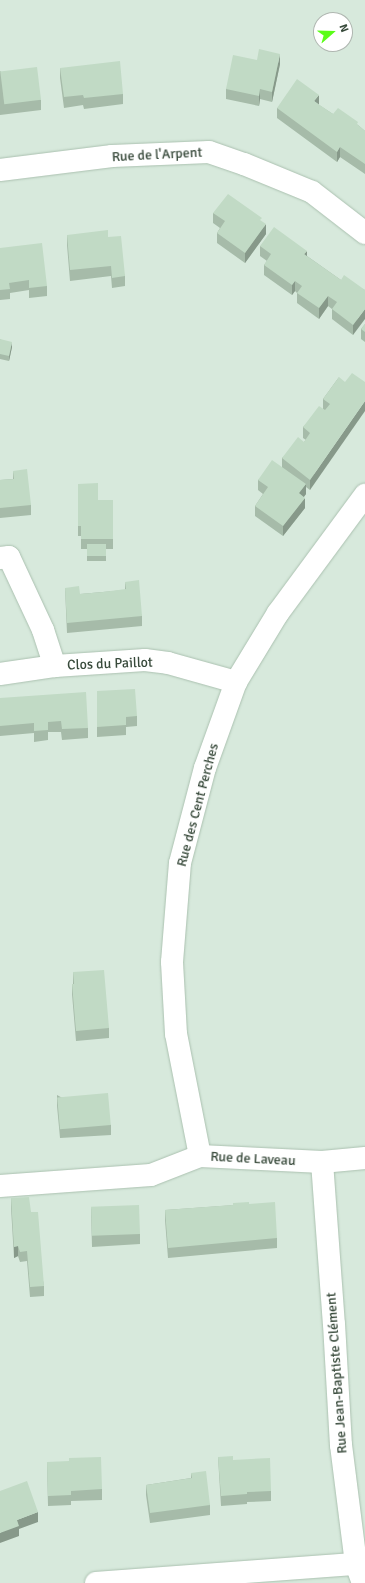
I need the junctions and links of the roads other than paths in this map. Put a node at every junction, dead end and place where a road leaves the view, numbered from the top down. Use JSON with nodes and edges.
{"nodes":[{"id":1,"x":0,"y":170,"type":"edge"},
{"id":2,"x":365,"y":233,"type":"edge"},
{"id":3,"x":365,"y":495,"type":"edge"},
{"id":4,"x":0,"y":558,"type":"edge"},
{"id":5,"x":55,"y":666,"type":"junction"},
{"id":6,"x":0,"y":674,"type":"edge"},
{"id":7,"x":236,"y":682,"type":"junction"},
{"id":8,"x":200,"y":1156,"type":"junction"},
{"id":9,"x":365,"y":1158,"type":"edge"},
{"id":10,"x":322,"y":1162,"type":"junction"},
{"id":11,"x":0,"y":1186,"type":"edge"},
{"id":12,"x":359,"y":1573,"type":"edge"},
{"id":13,"x":96,"y":1583,"type":"edge"}],
"edges":[{"from":1,"to":2,"type":"street","name":"Rue de l'Arpent"},
{"from":3,"to":7,"type":"street","name":"Rue des Cent Perches"},
{"from":4,"to":5,"type":"street","name":"Clos du Paillot"},
{"from":5,"to":6,"type":"street","name":"Clos du Paillot"},
{"from":5,"to":7,"type":"street","name":"Clos du Paillot"},
{"from":7,"to":8,"type":"street","name":"Rue des Cent Perches"},
{"from":8,"to":10,"type":"street","name":"Rue de Laveau"},
{"from":8,"to":11,"type":"street","name":"Rue de Laveau"},
{"from":9,"to":10,"type":"street","name":"Rue de Laveau"},
{"from":10,"to":12,"type":"street","name":"Rue Jean-Baptiste Clément"},
{"from":12,"to":13,"type":"street"}]}
